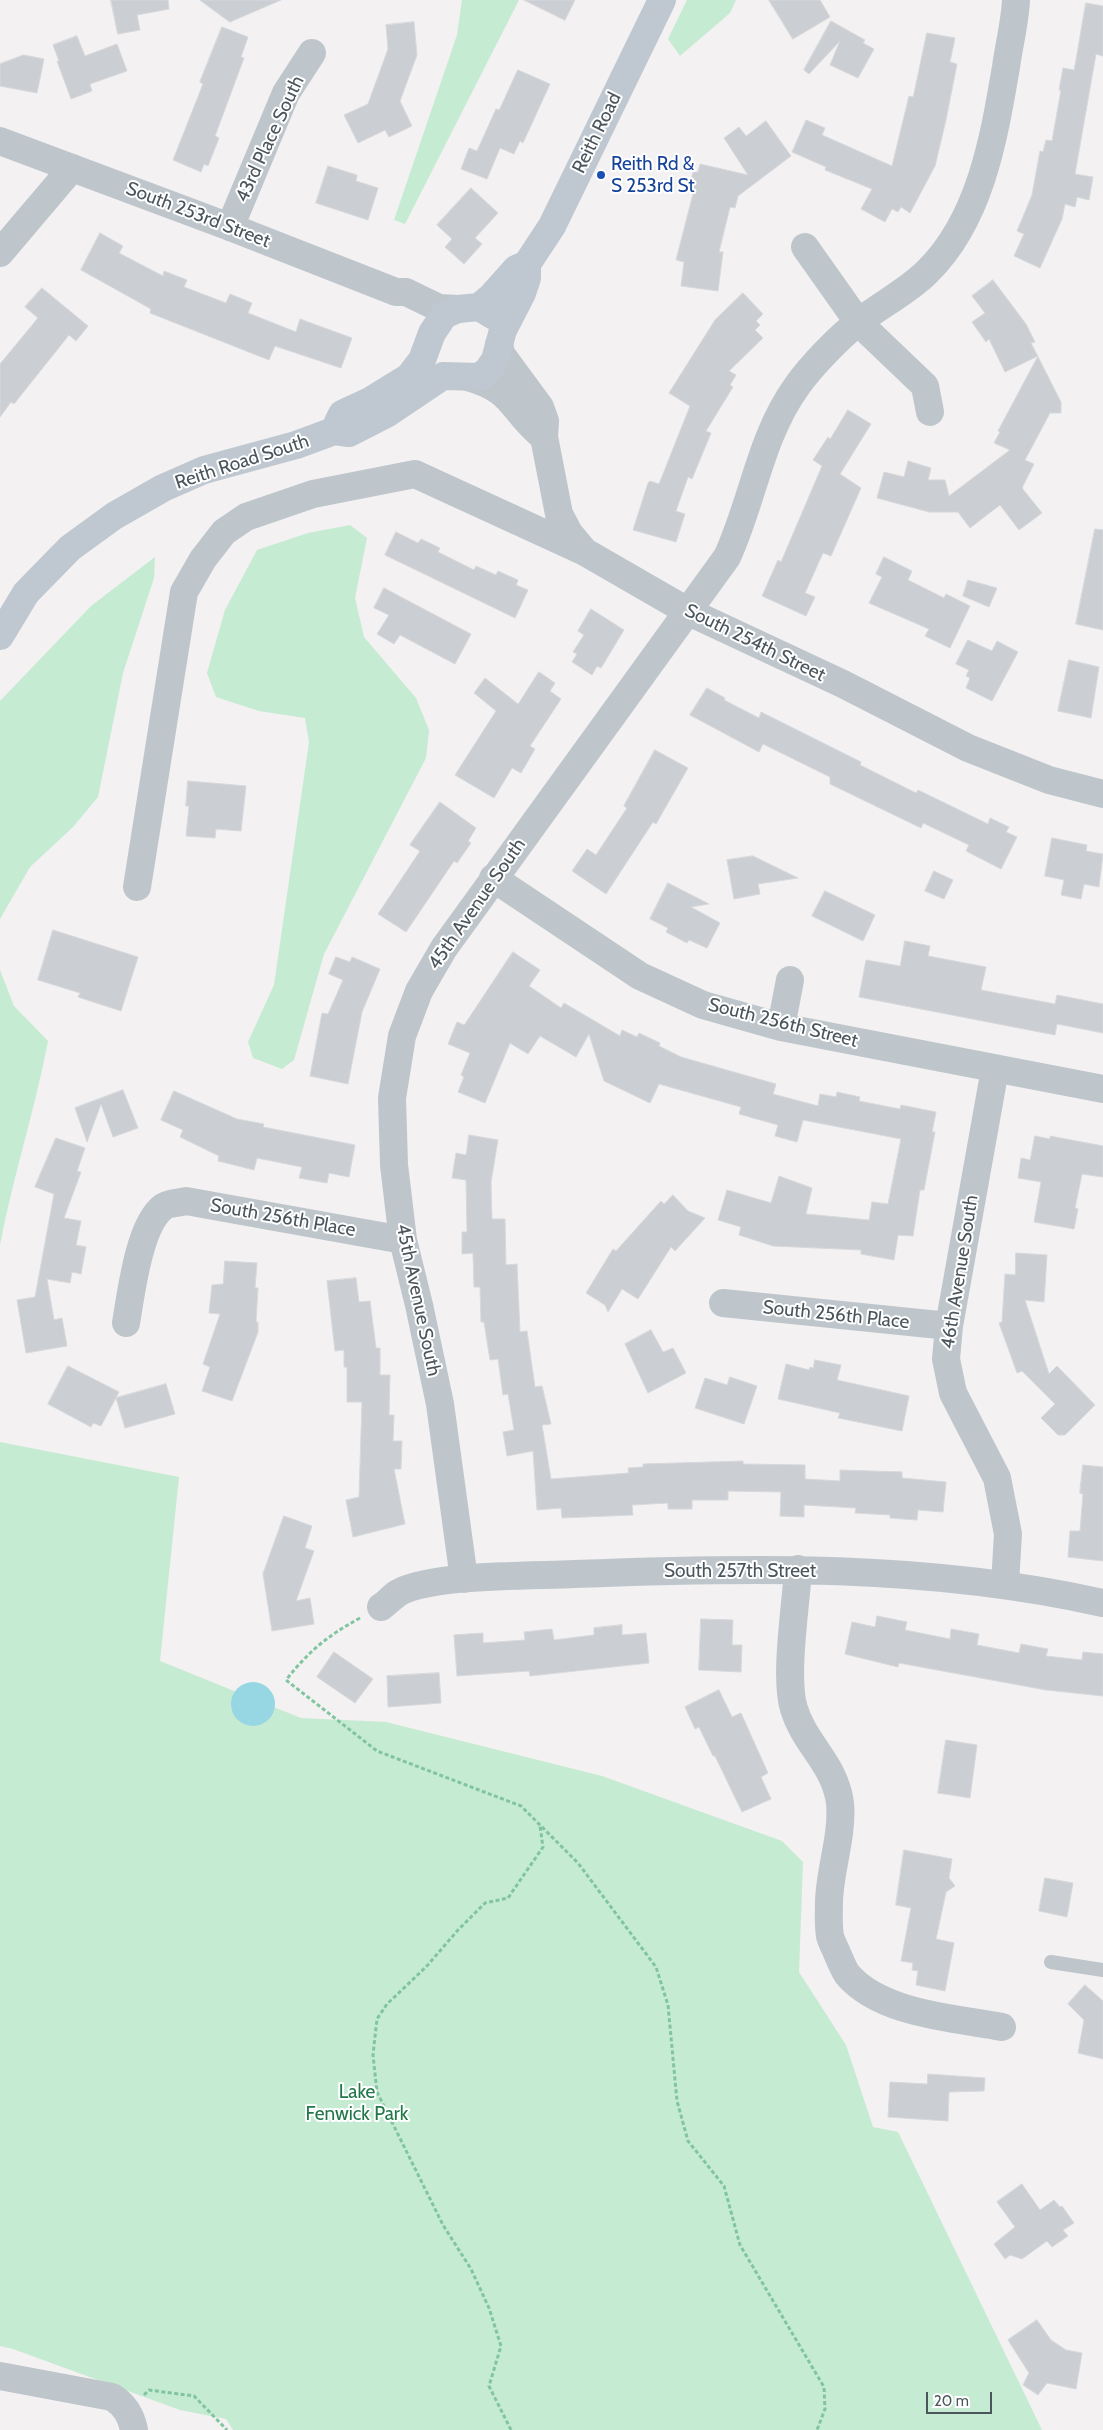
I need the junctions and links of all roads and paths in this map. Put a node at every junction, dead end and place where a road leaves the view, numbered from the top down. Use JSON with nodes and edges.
{"nodes":[{"id":1,"x":662,"y":0,"type":"edge"},
{"id":2,"x":1016,"y":0,"type":"edge"},
{"id":3,"x":312,"y":52,"type":"dead end"},
{"id":4,"x":0,"y":141,"type":"edge"},
{"id":5,"x":72,"y":168,"type":"junction"},
{"id":6,"x":230,"y":227,"type":"junction"},
{"id":7,"x":805,"y":247,"type":"dead end"},
{"id":8,"x":0,"y":253,"type":"edge"},
{"id":9,"x":527,"y":264,"type":"junction"},
{"id":10,"x":396,"y":292,"type":"junction"},
{"id":11,"x":468,"y":308,"type":"junction"},
{"id":12,"x":858,"y":322,"type":"junction"},
{"id":13,"x":429,"y":342,"type":"junction"},
{"id":14,"x":499,"y":344,"type":"junction"},
{"id":15,"x":460,"y":376,"type":"junction"},
{"id":16,"x":930,"y":412,"type":"dead end"},
{"id":17,"x":334,"y":430,"type":"junction"},
{"id":18,"x":544,"y":437,"type":"junction"},
{"id":19,"x":585,"y":552,"type":"junction"},
{"id":20,"x":689,"y":612,"type":"junction"},
{"id":21,"x":0,"y":636,"type":"edge"},
{"id":22,"x":1103,"y":794,"type":"edge"},
{"id":23,"x":493,"y":878,"type":"junction"},
{"id":24,"x":136,"y":887,"type":"dead end"},
{"id":25,"x":790,"y":980,"type":"dead end"},
{"id":26,"x":781,"y":1027,"type":"junction"},
{"id":27,"x":995,"y":1069,"type":"junction"},
{"id":28,"x":1103,"y":1089,"type":"edge"},
{"id":29,"x":403,"y":1240,"type":"junction"},
{"id":30,"x":723,"y":1303,"type":"dead end"},
{"id":31,"x":126,"y":1323,"type":"dead end"},
{"id":32,"x":949,"y":1326,"type":"junction"},
{"id":33,"x":798,"y":1569,"type":"junction"},
{"id":34,"x":464,"y":1579,"type":"junction"},
{"id":35,"x":1005,"y":1584,"type":"junction"},
{"id":36,"x":1103,"y":1603,"type":"edge"},
{"id":37,"x":381,"y":1607,"type":"joint"},
{"id":38,"x":540,"y":1826,"type":"junction"},
{"id":39,"x":1051,"y":1962,"type":"dead end"},
{"id":40,"x":1103,"y":1970,"type":"edge"},
{"id":41,"x":1002,"y":2027,"type":"dead end"},
{"id":42,"x":0,"y":2376,"type":"edge"},
{"id":43,"x":122,"y":2411,"type":"edge"},
{"id":44,"x":227,"y":2430,"type":"edge"},
{"id":45,"x":511,"y":2430,"type":"edge"},
{"id":46,"x":817,"y":2430,"type":"edge"}],
"edges":[{"from":1,"to":9,"type":"main road","name":"Reith Road"},
{"from":2,"to":12,"type":"street","name":"45th Avenue South"},
{"from":3,"to":6,"type":"street","name":"43rd Place South"},
{"from":4,"to":5,"type":"street","name":"South 253rd Street"},
{"from":5,"to":6,"type":"street","name":"South 253rd Street"},
{"from":5,"to":8,"type":"street"},
{"from":6,"to":10,"type":"street","name":"South 253rd Street"},
{"from":7,"to":12,"type":"street"},
{"from":9,"to":11,"type":"main road","name":"Reith Road"},
{"from":9,"to":14,"type":"main road","name":"Reith Road"},
{"from":10,"to":11,"type":"street","name":"South 253rd Street"},
{"from":10,"to":13,"type":"street"},
{"from":11,"to":13,"type":"main road","name":"Reith Road South"},
{"from":11,"to":14,"type":"main road"},
{"from":12,"to":16,"type":"street"},
{"from":12,"to":20,"type":"street","name":"45th Avenue South"},
{"from":13,"to":15,"type":"main road"},
{"from":13,"to":17,"type":"main road","name":"Reith Road South"},
{"from":14,"to":15,"type":"main road","name":"Reith Road South"},
{"from":14,"to":18,"type":"street"},
{"from":15,"to":17,"type":"main road","name":"Reith Road South"},
{"from":15,"to":18,"type":"street"},
{"from":17,"to":21,"type":"main road","name":"Reith Road South"},
{"from":18,"to":19,"type":"street"},
{"from":19,"to":20,"type":"street","name":"South 254th Street"},
{"from":19,"to":24,"type":"street","name":"South 254th Street"},
{"from":20,"to":22,"type":"street","name":"South 254th Street"},
{"from":20,"to":23,"type":"street","name":"45th Avenue South"},
{"from":23,"to":26,"type":"street","name":"South 256th Street"},
{"from":23,"to":29,"type":"street","name":"45th Avenue South"},
{"from":25,"to":26,"type":"street"},
{"from":26,"to":27,"type":"street","name":"South 256th Street"},
{"from":27,"to":28,"type":"street","name":"South 256th Street"},
{"from":27,"to":32,"type":"street","name":"46th Avenue South"},
{"from":29,"to":31,"type":"street","name":"South 256th Place"},
{"from":29,"to":34,"type":"street","name":"45th Avenue South"},
{"from":30,"to":32,"type":"street","name":"South 256th Place"},
{"from":32,"to":35,"type":"street","name":"46th Avenue South"},
{"from":33,"to":34,"type":"street","name":"South 257th Street"},
{"from":33,"to":35,"type":"street","name":"South 257th Street"},
{"from":33,"to":41,"type":"street"},
{"from":34,"to":37,"type":"street","name":"South 257th Street"},
{"from":35,"to":36,"type":"street","name":"South 257th Street"},
{"from":37,"to":38,"type":"path"},
{"from":38,"to":45,"type":"path"},
{"from":38,"to":46,"type":"path"},
{"from":39,"to":40,"type":"lane"},
{"from":42,"to":43,"type":"street"},
{"from":43,"to":44,"type":"path"}]}
